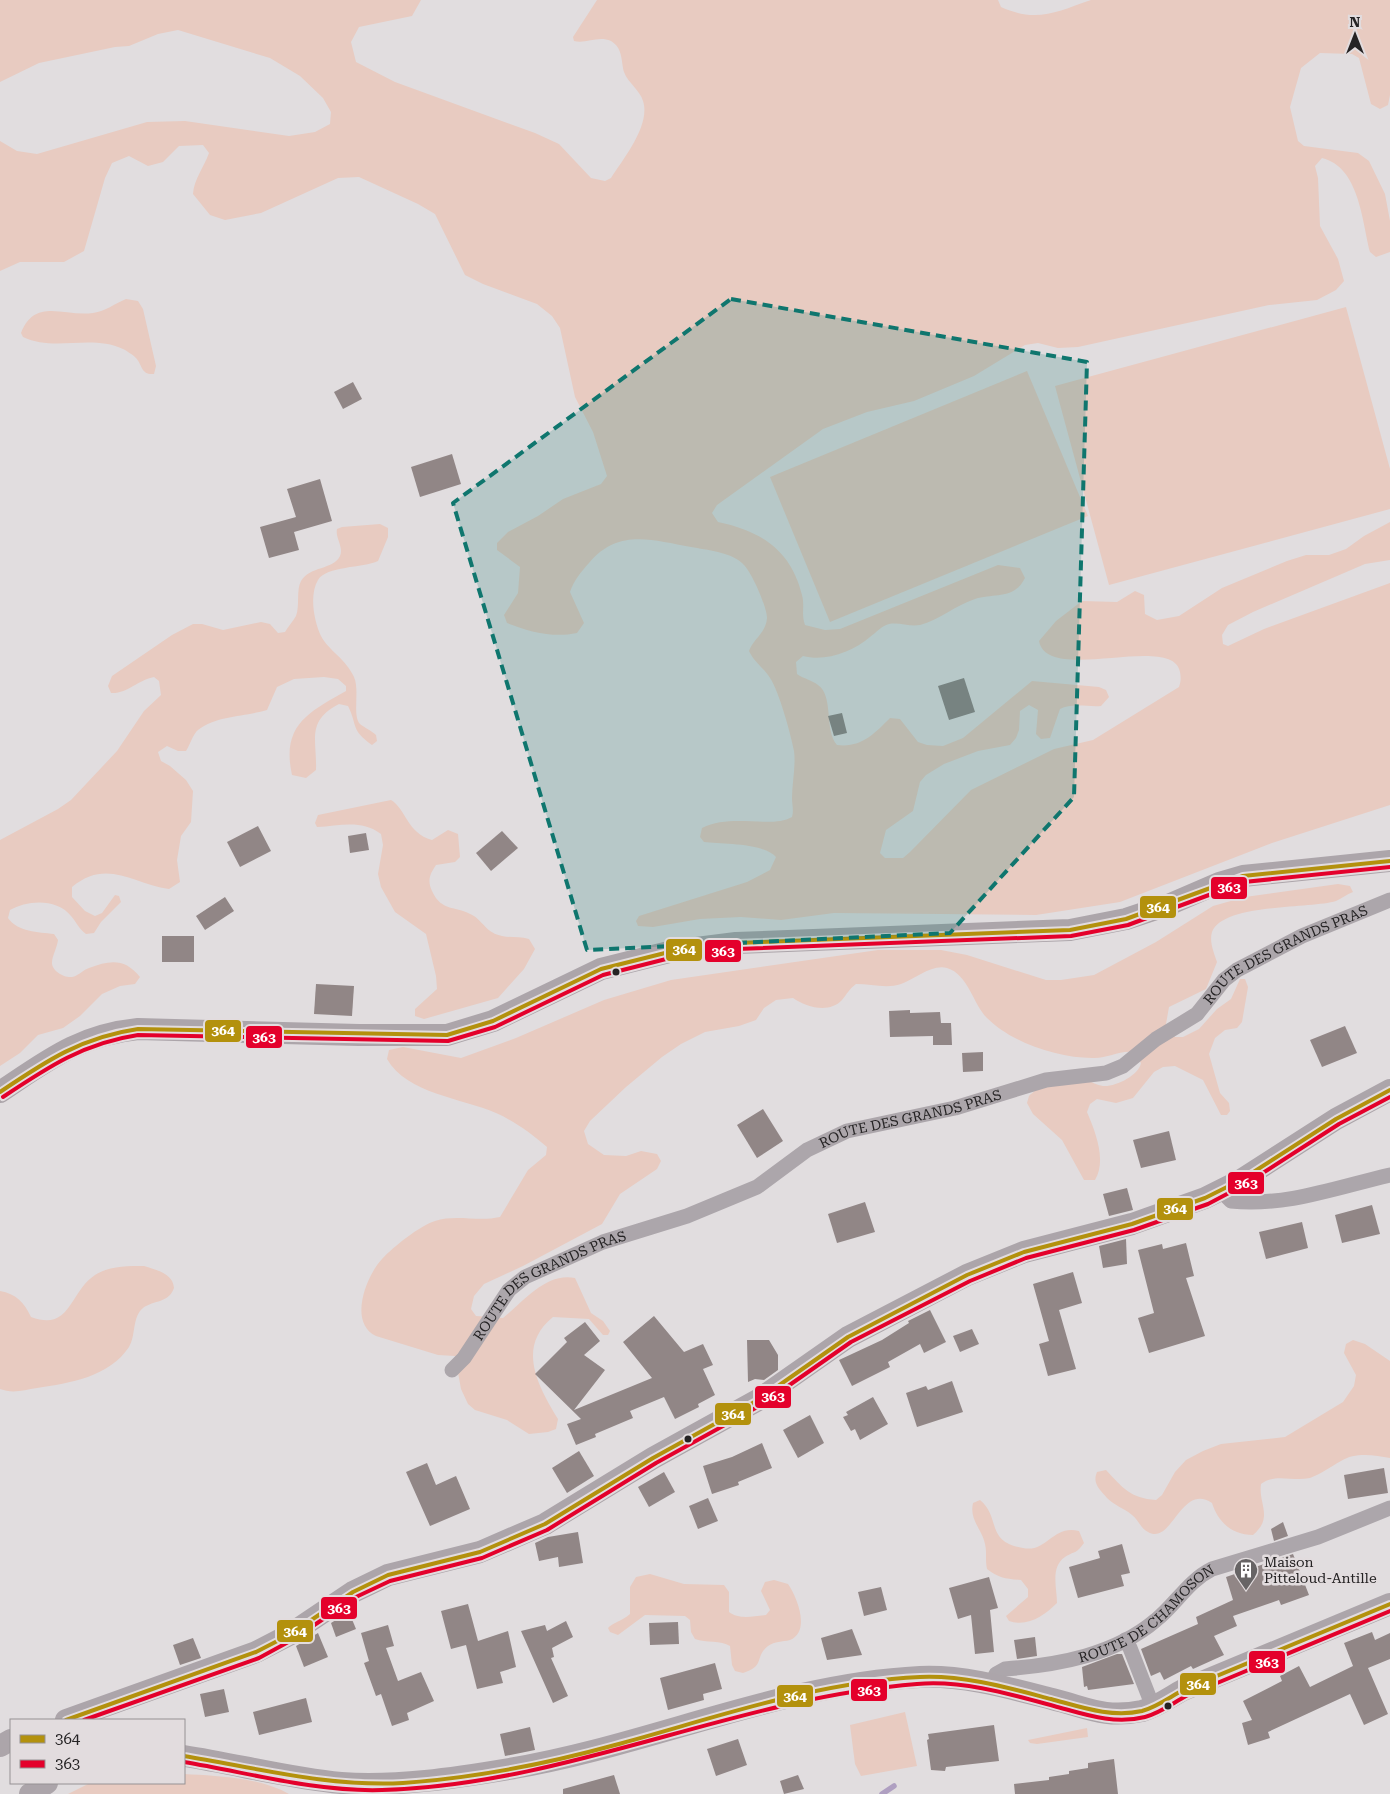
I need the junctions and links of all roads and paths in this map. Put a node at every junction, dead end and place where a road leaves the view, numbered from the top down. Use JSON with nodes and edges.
{"nodes":[{"id":1,"x":1390,"y":861,"type":"edge"},
{"id":2,"x":1390,"y":900,"type":"edge"},
{"id":3,"x":1390,"y":1090,"type":"edge"},
{"id":4,"x":0,"y":1092,"type":"edge"},
{"id":5,"x":1390,"y":1175,"type":"edge"},
{"id":6,"x":1220,"y":1191,"type":"junction"},
{"id":7,"x":452,"y":1370,"type":"dead end"},
{"id":8,"x":1390,"y":1508,"type":"edge"},
{"id":9,"x":1390,"y":1604,"type":"edge"},
{"id":10,"x":1124,"y":1640,"type":"junction"},
{"id":11,"x":991,"y":1685,"type":"junction"},
{"id":12,"x":1150,"y":1702,"type":"junction"},
{"id":13,"x":69,"y":1719,"type":"edge"},
{"id":14,"x":185,"y":1756,"type":"edge"},
{"id":15,"x":45,"y":1784,"type":"edge"},
{"id":16,"x":30,"y":1794,"type":"edge"}],
"edges":[{"from":1,"to":4,"type":"street"},
{"from":2,"to":7,"type":"street","name":"ROUTE DES GRANDS PRAS"},
{"from":3,"to":6,"type":"street"},
{"from":5,"to":6,"type":"street"},
{"from":6,"to":13,"type":"street"},
{"from":8,"to":10,"type":"street","name":"ROUTE DE CHAMOSON"},
{"from":9,"to":12,"type":"street"},
{"from":10,"to":11,"type":"street","name":"ROUTE DE CHAMOSON"},
{"from":10,"to":12,"type":"street"},
{"from":11,"to":12,"type":"street"},
{"from":11,"to":14,"type":"street"},
{"from":15,"to":16,"type":"street"}]}
